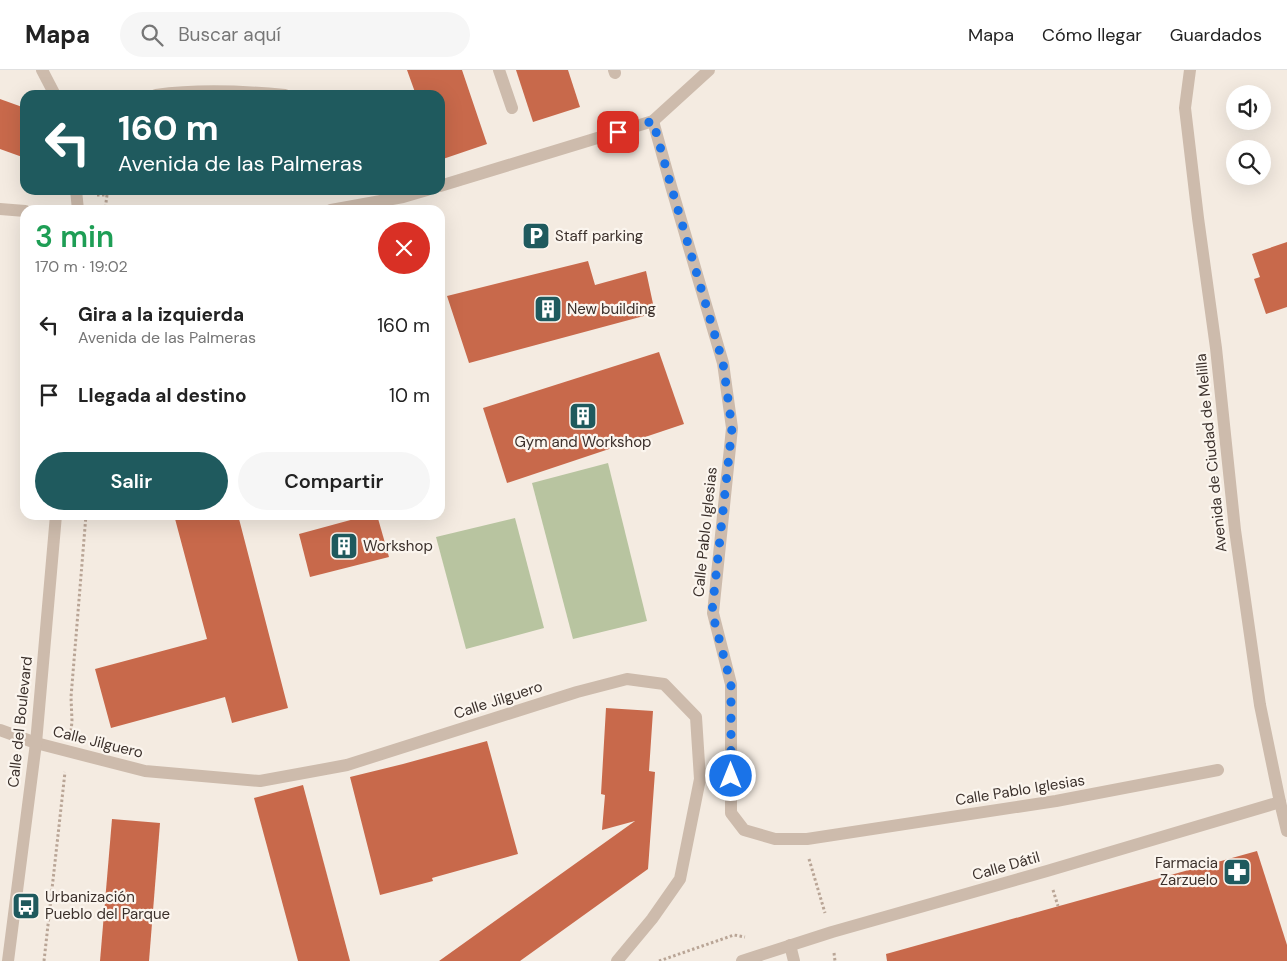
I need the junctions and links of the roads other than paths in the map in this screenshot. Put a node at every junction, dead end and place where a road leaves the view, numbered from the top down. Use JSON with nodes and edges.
{"nodes":[{"id":1,"x":42,"y":70,"type":"edge"},
{"id":2,"x":499,"y":70,"type":"edge"},
{"id":3,"x":709,"y":70,"type":"edge"},
{"id":4,"x":1190,"y":70,"type":"edge"},
{"id":5,"x":52,"y":90,"type":"edge"},
{"id":6,"x":512,"y":108,"type":"dead end"},
{"id":7,"x":653,"y":121,"type":"junction"},
{"id":8,"x":445,"y":184,"type":"edge"},
{"id":9,"x":410,"y":195,"type":"edge"},
{"id":10,"x":359,"y":205,"type":"edge"},
{"id":11,"x":0,"y":209,"type":"edge"},
{"id":12,"x":20,"y":211,"type":"edge"},
{"id":13,"x":56,"y":520,"type":"edge"},
{"id":14,"x":0,"y":730,"type":"edge"},
{"id":15,"x":36,"y":743,"type":"junction"},
{"id":16,"x":1218,"y":770,"type":"dead end"},
{"id":17,"x":1283,"y":798,"type":"edge"},
{"id":18,"x":1287,"y":830,"type":"edge"},
{"id":19,"x":790,"y":945,"type":"junction"},
{"id":20,"x":8,"y":961,"type":"edge"},
{"id":21,"x":616,"y":961,"type":"edge"},
{"id":22,"x":742,"y":961,"type":"edge"},
{"id":23,"x":794,"y":961,"type":"edge"}],
"edges":[{"from":1,"to":5,"type":"street"},
{"from":2,"to":6,"type":"street"},
{"from":3,"to":7,"type":"street"},
{"from":4,"to":17,"type":"street","name":"Avenida de Ciudad de Melilla"},
{"from":7,"to":8,"type":"street"},
{"from":7,"to":16,"type":"street","name":"Calle Pablo Iglesias"},
{"from":9,"to":10,"type":"street"},
{"from":11,"to":12,"type":"street"},
{"from":13,"to":15,"type":"street","name":"Calle del Boulevard"},
{"from":14,"to":15,"type":"street","name":"Calle Jilguero"},
{"from":15,"to":20,"type":"street","name":"Calle del Boulevard"},
{"from":15,"to":21,"type":"street","name":"Calle Jilguero"},
{"from":17,"to":18,"type":"street","name":"Avenida de Ciudad de Melilla"},
{"from":17,"to":19,"type":"street","name":"Calle Dátil"},
{"from":19,"to":22,"type":"street","name":"Calle Dátil"},
{"from":19,"to":23,"type":"street"}]}
